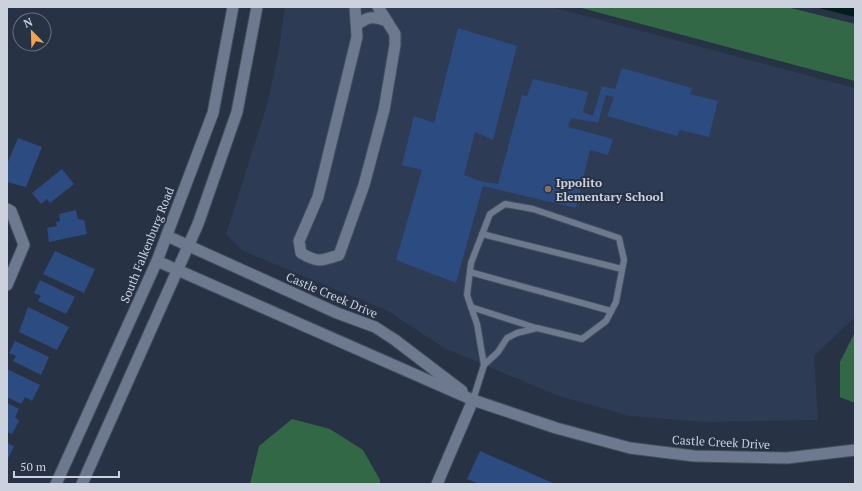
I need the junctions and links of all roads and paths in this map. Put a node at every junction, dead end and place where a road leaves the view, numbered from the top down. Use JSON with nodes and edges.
{"nodes":[{"id":1,"x":233,"y":7,"type":"edge"},
{"id":2,"x":257,"y":7,"type":"edge"},
{"id":3,"x":355,"y":7,"type":"edge"},
{"id":4,"x":378,"y":7,"type":"edge"},
{"id":5,"x":387,"y":21,"type":"junction"},
{"id":6,"x":357,"y":25,"type":"junction"},
{"id":7,"x":7,"y":209,"type":"edge"},
{"id":8,"x":482,"y":234,"type":"junction"},
{"id":9,"x":167,"y":236,"type":"junction"},
{"id":10,"x":188,"y":246,"type":"junction"},
{"id":11,"x":157,"y":261,"type":"junction"},
{"id":12,"x":622,"y":269,"type":"junction"},
{"id":13,"x":177,"y":271,"type":"junction"},
{"id":14,"x":470,"y":272,"type":"junction"},
{"id":15,"x":7,"y":285,"type":"edge"},
{"id":16,"x":471,"y":307,"type":"junction"},
{"id":17,"x":611,"y":311,"type":"junction"},
{"id":18,"x":537,"y":328,"type":"junction"},
{"id":19,"x":484,"y":365,"type":"junction"},
{"id":20,"x":473,"y":400,"type":"junction"},
{"id":21,"x":855,"y":450,"type":"edge"},
{"id":22,"x":56,"y":484,"type":"edge"},
{"id":23,"x":82,"y":484,"type":"edge"},
{"id":24,"x":437,"y":484,"type":"edge"}],
"edges":[{"from":1,"to":9,"type":"street","name":"South Falkenburg Road"},
{"from":2,"to":10,"type":"street"},
{"from":3,"to":6,"type":"street"},
{"from":4,"to":5,"type":"street"},
{"from":5,"to":6,"type":"street"},
{"from":5,"to":6,"type":"street"},
{"from":7,"to":15,"type":"street"},
{"from":8,"to":12,"type":"lane"},
{"from":8,"to":12,"type":"lane"},
{"from":8,"to":14,"type":"lane"},
{"from":9,"to":10,"type":"street","name":"Castle Creek Drive"},
{"from":9,"to":11,"type":"street","name":"South Falkenburg Road"},
{"from":10,"to":13,"type":"street"},
{"from":10,"to":20,"type":"street","name":"Castle Creek Drive"},
{"from":11,"to":13,"type":"street","name":"Castle Creek Drive"},
{"from":11,"to":22,"type":"street","name":"South Falkenburg Road"},
{"from":12,"to":17,"type":"lane"},
{"from":13,"to":20,"type":"street","name":"Castle Creek Drive"},
{"from":13,"to":23,"type":"street"},
{"from":14,"to":16,"type":"lane"},
{"from":14,"to":17,"type":"lane"},
{"from":16,"to":18,"type":"lane"},
{"from":16,"to":19,"type":"lane"},
{"from":17,"to":18,"type":"lane"},
{"from":18,"to":19,"type":"lane"},
{"from":19,"to":20,"type":"lane"},
{"from":20,"to":21,"type":"street","name":"Castle Creek Drive"},
{"from":20,"to":24,"type":"street"}]}
